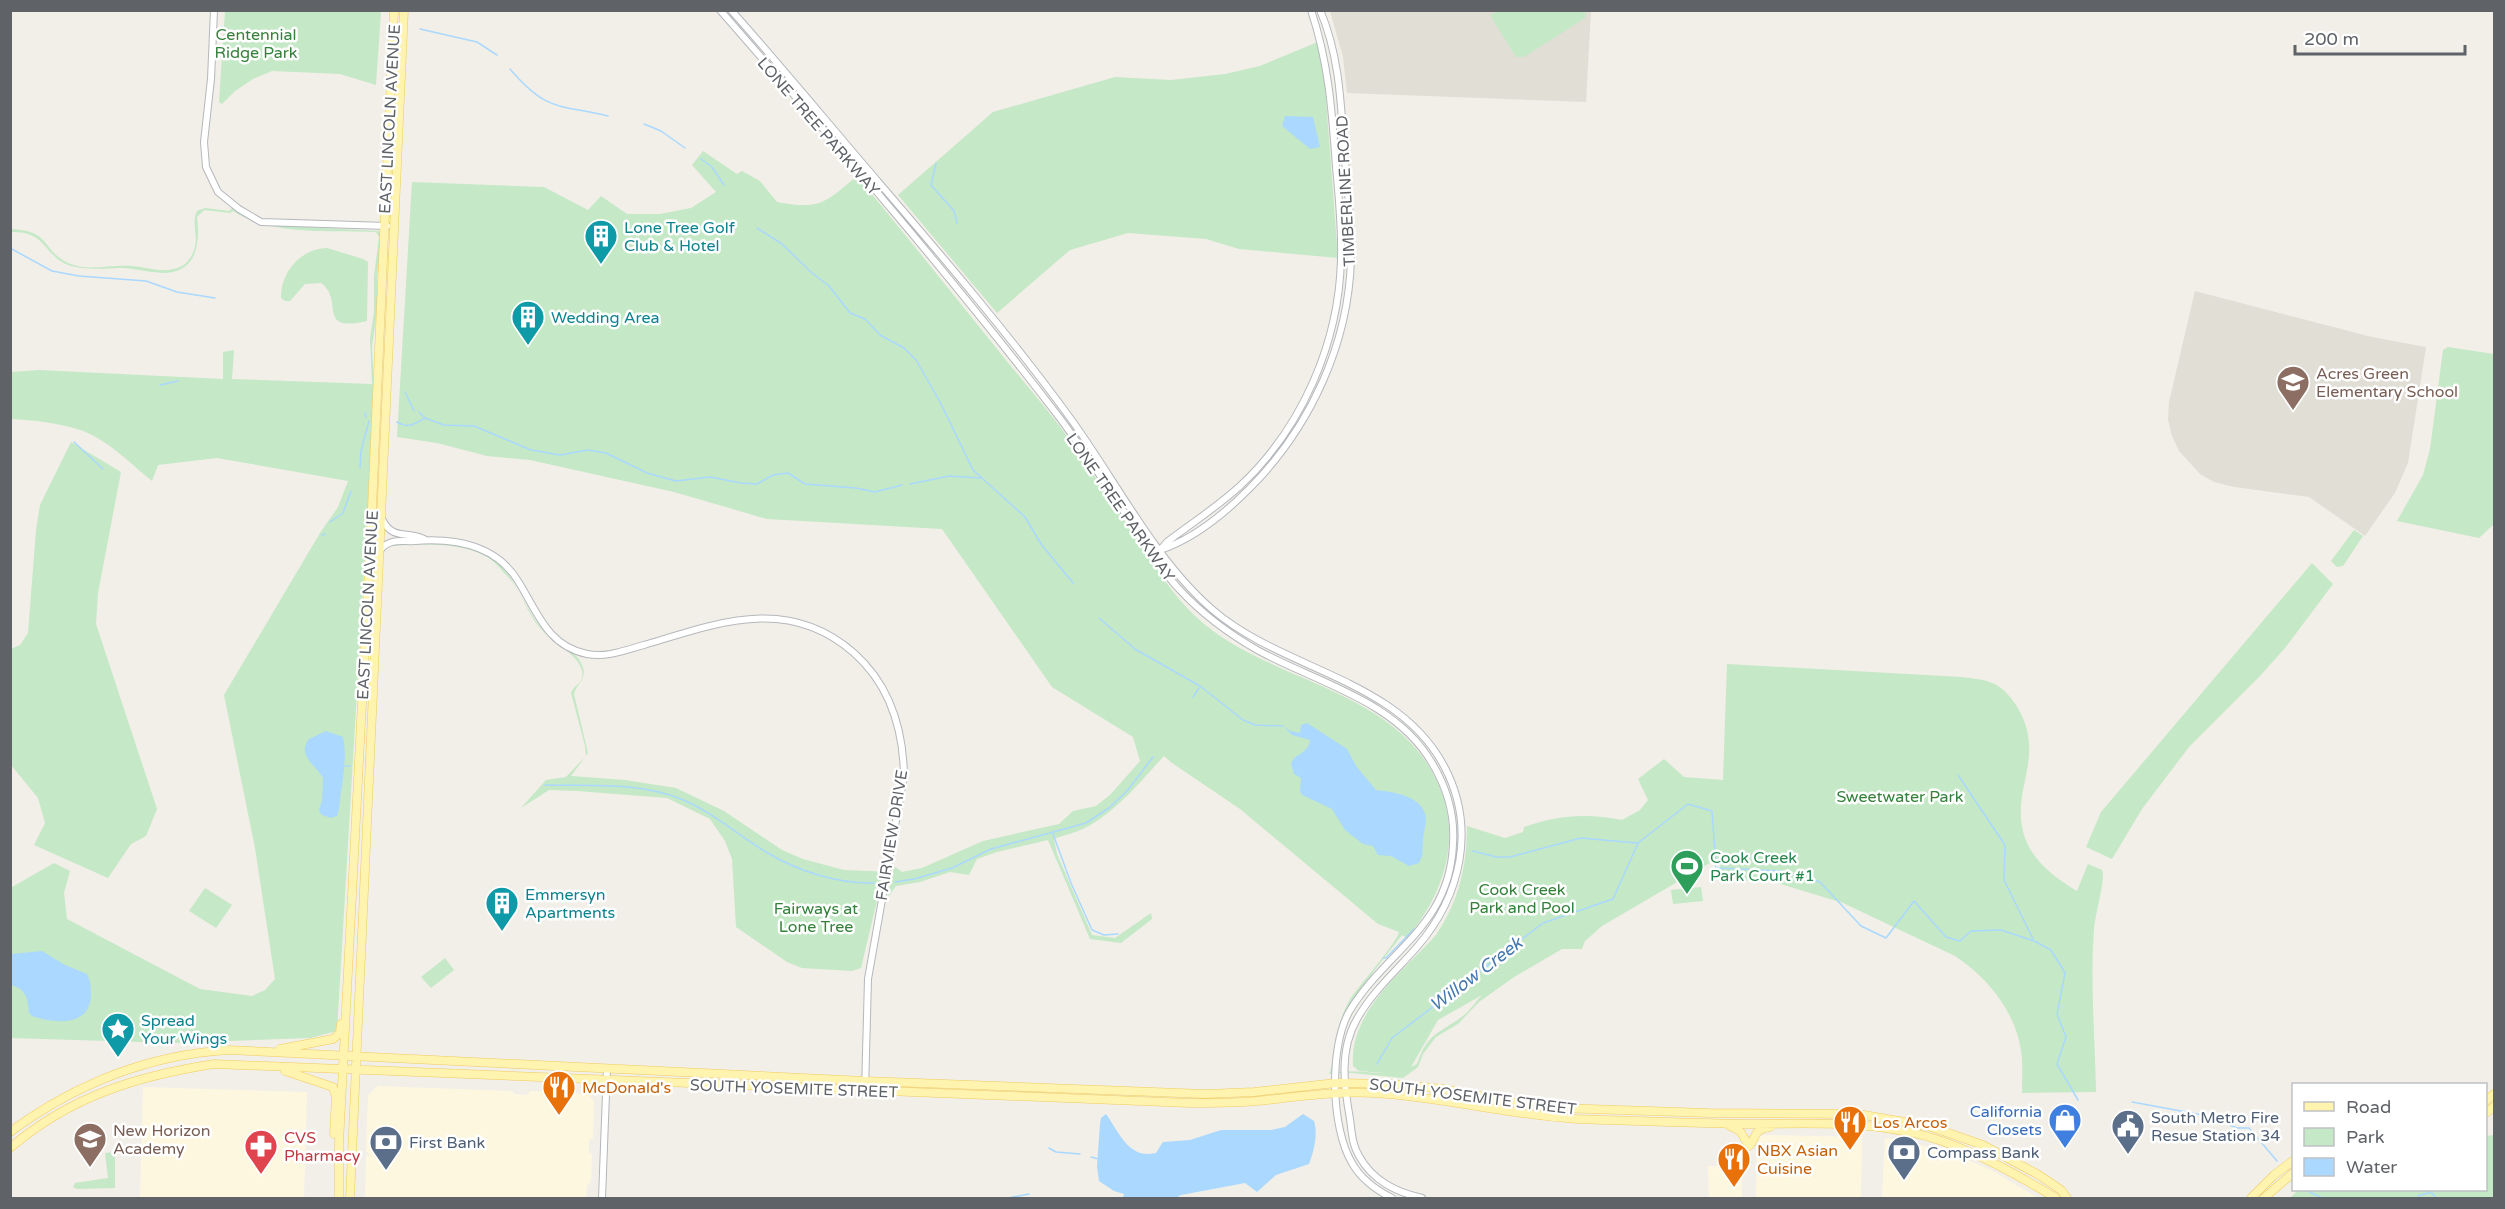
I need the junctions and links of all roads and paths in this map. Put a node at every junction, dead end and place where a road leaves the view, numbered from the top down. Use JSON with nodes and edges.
{"nodes":[{"id":1,"x":214,"y":10,"type":"edge"},
{"id":2,"x":394,"y":10,"type":"edge"},
{"id":3,"x":405,"y":10,"type":"edge"},
{"id":4,"x":720,"y":10,"type":"edge"},
{"id":5,"x":731,"y":10,"type":"edge"},
{"id":6,"x":1311,"y":10,"type":"edge"},
{"id":7,"x":1320,"y":10,"type":"edge"},
{"id":8,"x":384,"y":226,"type":"junction"},
{"id":9,"x":394,"y":226,"type":"junction"},
{"id":10,"x":382,"y":519,"type":"junction"},
{"id":11,"x":425,"y":539,"type":"junction"},
{"id":12,"x":381,"y":549,"type":"junction"},
{"id":13,"x":1160,"y":550,"type":"junction"},
{"id":14,"x":1153,"y":555,"type":"junction"},
{"id":15,"x":350,"y":945,"type":"junction"},
{"id":16,"x":267,"y":1051,"type":"junction"},
{"id":17,"x":344,"y":1056,"type":"junction"},
{"id":18,"x":355,"y":1057,"type":"junction"},
{"id":19,"x":254,"y":1065,"type":"junction"},
{"id":20,"x":607,"y":1068,"type":"junction"},
{"id":21,"x":344,"y":1071,"type":"junction"},
{"id":22,"x":354,"y":1071,"type":"junction"},
{"id":23,"x":606,"y":1080,"type":"junction"},
{"id":24,"x":865,"y":1081,"type":"junction"},
{"id":25,"x":1336,"y":1083,"type":"junction"},
{"id":26,"x":1345,"y":1083,"type":"junction"},
{"id":27,"x":1004,"y":1086,"type":"junction"},
{"id":28,"x":865,"y":1091,"type":"junction"},
{"id":29,"x":1341,"y":1093,"type":"junction"},
{"id":30,"x":993,"y":1096,"type":"junction"},
{"id":31,"x":1723,"y":1124,"type":"junction"},
{"id":32,"x":1784,"y":1124,"type":"junction"},
{"id":33,"x":10,"y":1132,"type":"edge"},
{"id":34,"x":339,"y":1143,"type":"junction"},
{"id":35,"x":10,"y":1148,"type":"edge"},
{"id":36,"x":2292,"y":1162,"type":"edge"},
{"id":37,"x":2292,"y":1174,"type":"edge"},
{"id":38,"x":339,"y":1198,"type":"edge"},
{"id":39,"x":350,"y":1198,"type":"edge"},
{"id":40,"x":602,"y":1198,"type":"edge"},
{"id":41,"x":1392,"y":1198,"type":"edge"},
{"id":42,"x":1422,"y":1198,"type":"edge"},
{"id":43,"x":2056,"y":1198,"type":"edge"},
{"id":44,"x":2067,"y":1198,"type":"edge"},
{"id":45,"x":2251,"y":1198,"type":"edge"},
{"id":46,"x":2264,"y":1198,"type":"edge"}],
"edges":[{"from":1,"to":8,"type":"street"},
{"from":2,"to":8,"type":"main road","name":"EAST LINCOLN AVENUE"},
{"from":3,"to":9,"type":"main road","name":"EAST LINCOLN AVENUE"},
{"from":4,"to":14,"type":"street","name":"LONE TREE PARKWAY"},
{"from":5,"to":13,"type":"street","name":"LONE TREE PARKWAY"},
{"from":6,"to":13,"type":"street","name":"TIMBERLINE ROAD"},
{"from":7,"to":13,"type":"street","name":"TIMBERLINE ROAD"},
{"from":8,"to":9,"type":"street"},
{"from":8,"to":15,"type":"main road","name":"EAST LINCOLN AVENUE"},
{"from":9,"to":10,"type":"main road","name":"EAST LINCOLN AVENUE"},
{"from":10,"to":11,"type":"street","name":"FAIRVIEW DRIVE"},
{"from":10,"to":12,"type":"main road","name":"EAST LINCOLN AVENUE"},
{"from":11,"to":12,"type":"street","name":"FAIRVIEW DRIVE"},
{"from":11,"to":24,"type":"street","name":"FAIRVIEW DRIVE"},
{"from":12,"to":18,"type":"main road","name":"EAST LINCOLN AVENUE"},
{"from":13,"to":14,"type":"street","name":"TIMBERLINE ROAD"},
{"from":13,"to":26,"type":"street","name":"LONE TREE PARKWAY"},
{"from":14,"to":25,"type":"street","name":"LONE TREE PARKWAY"},
{"from":15,"to":16,"type":"main road"},
{"from":15,"to":17,"type":"main road","name":"EAST LINCOLN AVENUE"},
{"from":16,"to":17,"type":"main road","name":"SOUTH YOSEMITE STREET"},
{"from":16,"to":33,"type":"main road"},
{"from":17,"to":18,"type":"main road","name":"SOUTH YOSEMITE STREET"},
{"from":17,"to":21,"type":"main road","name":"EAST LINCOLN AVENUE"},
{"from":18,"to":20,"type":"main road","name":"SOUTH YOSEMITE STREET"},
{"from":18,"to":22,"type":"main road","name":"EAST LINCOLN AVENUE"},
{"from":19,"to":21,"type":"main road","name":"SOUTH YOSEMITE STREET"},
{"from":19,"to":34,"type":"main road"},
{"from":19,"to":35,"type":"main road"},
{"from":20,"to":23,"type":"street"},
{"from":20,"to":24,"type":"main road","name":"SOUTH YOSEMITE STREET"},
{"from":21,"to":22,"type":"main road","name":"SOUTH YOSEMITE STREET"},
{"from":21,"to":34,"type":"main road","name":"EAST LINCOLN AVENUE"},
{"from":22,"to":23,"type":"main road","name":"SOUTH YOSEMITE STREET"},
{"from":22,"to":39,"type":"main road","name":"EAST LINCOLN AVENUE"},
{"from":23,"to":28,"type":"main road","name":"SOUTH YOSEMITE STREET"},
{"from":23,"to":40,"type":"street"},
{"from":24,"to":27,"type":"main road","name":"SOUTH YOSEMITE STREET"},
{"from":24,"to":28,"type":"street","name":"FAIRVIEW DRIVE"},
{"from":25,"to":26,"type":"main road","name":"SOUTH YOSEMITE STREET"},
{"from":25,"to":27,"type":"main road","name":"SOUTH YOSEMITE STREET"},
{"from":25,"to":29,"type":"street","name":"LONE TREE PARKWAY"},
{"from":26,"to":29,"type":"street","name":"LONE TREE PARKWAY"},
{"from":26,"to":44,"type":"main road","name":"SOUTH YOSEMITE STREET"},
{"from":27,"to":30,"type":"main road"},
{"from":28,"to":30,"type":"main road","name":"SOUTH YOSEMITE STREET"},
{"from":29,"to":30,"type":"main road","name":"SOUTH YOSEMITE STREET"},
{"from":29,"to":31,"type":"main road","name":"SOUTH YOSEMITE STREET"},
{"from":29,"to":41,"type":"street"},
{"from":29,"to":42,"type":"street"},
{"from":31,"to":32,"type":"main road","name":"SOUTH YOSEMITE STREET"},
{"from":31,"to":32,"type":"main road"},
{"from":32,"to":43,"type":"main road","name":"SOUTH YOSEMITE STREET"},
{"from":34,"to":38,"type":"main road","name":"EAST LINCOLN AVENUE"},
{"from":36,"to":45,"type":"main road"},
{"from":37,"to":46,"type":"main road"}]}
